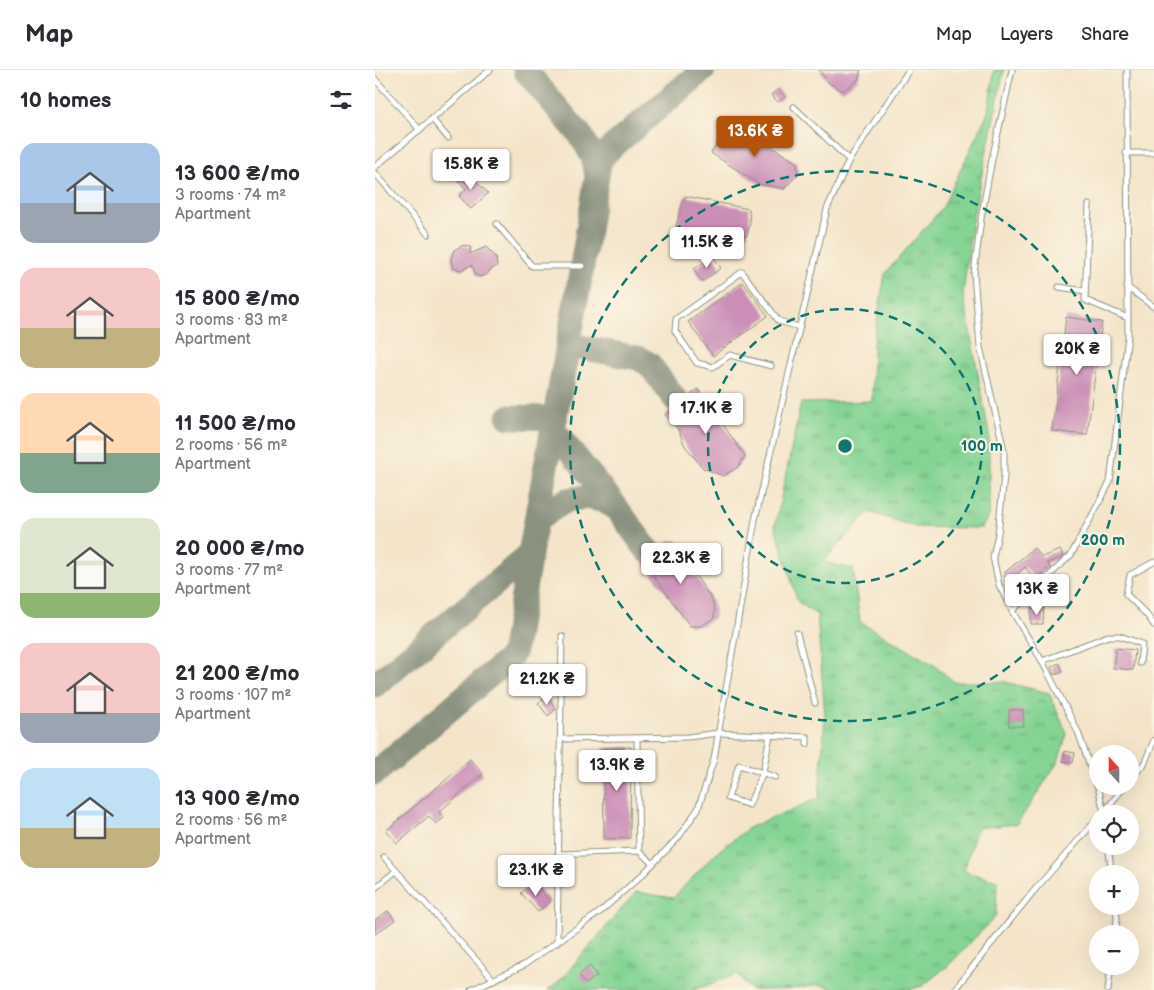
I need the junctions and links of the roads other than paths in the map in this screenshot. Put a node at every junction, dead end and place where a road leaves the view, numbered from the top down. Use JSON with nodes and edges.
{"nodes":[{"id":1,"x":490,"y":70,"type":"edge"},
{"id":2,"x":909,"y":70,"type":"edge"},
{"id":3,"x":1012,"y":70,"type":"edge"},
{"id":4,"x":1127,"y":70,"type":"edge"},
{"id":5,"x":375,"y":79,"type":"edge"},
{"id":6,"x":794,"y":107,"type":"dead end"},
{"id":7,"x":432,"y":119,"type":"junction"},
{"id":8,"x":419,"y":130,"type":"junction"},
{"id":9,"x":448,"y":138,"type":"dead end"},
{"id":10,"x":1126,"y":153,"type":"junction"},
{"id":11,"x":1154,"y":153,"type":"edge"},
{"id":12,"x":849,"y":160,"type":"junction"},
{"id":13,"x":375,"y":168,"type":"edge"},
{"id":14,"x":375,"y":173,"type":"edge"},
{"id":15,"x":1089,"y":205,"type":"dead end"},
{"id":16,"x":497,"y":224,"type":"dead end"},
{"id":17,"x":427,"y":234,"type":"dead end"},
{"id":18,"x":582,"y":266,"type":"dead end"},
{"id":19,"x":1059,"y":287,"type":"dead end"},
{"id":20,"x":1127,"y":287,"type":"junction"},
{"id":21,"x":1085,"y":291,"type":"junction"},
{"id":22,"x":1154,"y":307,"type":"edge"},
{"id":23,"x":1127,"y":318,"type":"junction"},
{"id":24,"x":799,"y":327,"type":"junction"},
{"id":25,"x":771,"y":366,"type":"dead end"},
{"id":26,"x":1154,"y":562,"type":"edge"},
{"id":27,"x":1012,"y":611,"type":"junction"},
{"id":28,"x":1154,"y":625,"type":"edge"},
{"id":29,"x":797,"y":633,"type":"dead end"},
{"id":30,"x":562,"y":636,"type":"dead end"},
{"id":31,"x":1042,"y":661,"type":"junction"},
{"id":32,"x":1139,"y":664,"type":"dead end"},
{"id":33,"x":815,"y":703,"type":"dead end"},
{"id":34,"x":719,"y":733,"type":"junction"},
{"id":35,"x":770,"y":735,"type":"junction"},
{"id":36,"x":637,"y":738,"type":"junction"},
{"id":37,"x":560,"y":739,"type":"junction"},
{"id":38,"x":1154,"y":740,"type":"edge"},
{"id":39,"x":807,"y":744,"type":"dead end"},
{"id":40,"x":1089,"y":762,"type":"edge"},
{"id":41,"x":1139,"y":769,"type":"edge"},
{"id":42,"x":763,"y":772,"type":"junction"},
{"id":43,"x":775,"y":777,"type":"dead end"},
{"id":44,"x":1118,"y":795,"type":"edge"},
{"id":45,"x":1110,"y":805,"type":"edge"},
{"id":46,"x":1089,"y":827,"type":"edge"},
{"id":47,"x":639,"y":851,"type":"junction"},
{"id":48,"x":557,"y":854,"type":"junction"},
{"id":49,"x":384,"y":857,"type":"dead end"},
{"id":50,"x":653,"y":864,"type":"junction"},
{"id":51,"x":396,"y":871,"type":"junction"},
{"id":52,"x":375,"y":888,"type":"edge"},
{"id":53,"x":557,"y":943,"type":"junction"},
{"id":54,"x":1110,"y":975,"type":"edge"},
{"id":55,"x":494,"y":980,"type":"junction"},
{"id":56,"x":471,"y":990,"type":"edge"},
{"id":57,"x":953,"y":990,"type":"edge"},
{"id":58,"x":1108,"y":990,"type":"edge"}],
"edges":[{"from":1,"to":7,"type":"lane"},
{"from":2,"to":12,"type":"lane"},
{"from":3,"to":27,"type":"lane"},
{"from":4,"to":10,"type":"lane"},
{"from":5,"to":8,"type":"lane"},
{"from":6,"to":12,"type":"lane"},
{"from":7,"to":8,"type":"lane"},
{"from":7,"to":9,"type":"lane"},
{"from":8,"to":13,"type":"lane"},
{"from":10,"to":11,"type":"lane"},
{"from":10,"to":20,"type":"lane"},
{"from":12,"to":24,"type":"lane"},
{"from":14,"to":17,"type":"lane"},
{"from":15,"to":21,"type":"lane"},
{"from":16,"to":18,"type":"lane"},
{"from":19,"to":21,"type":"lane"},
{"from":20,"to":22,"type":"lane"},
{"from":20,"to":23,"type":"lane"},
{"from":21,"to":23,"type":"lane"},
{"from":23,"to":27,"type":"lane"},
{"from":24,"to":25,"type":"lane"},
{"from":24,"to":34,"type":"lane"},
{"from":26,"to":28,"type":"lane"},
{"from":27,"to":31,"type":"lane"},
{"from":29,"to":33,"type":"lane"},
{"from":30,"to":37,"type":"lane"},
{"from":31,"to":32,"type":"lane"},
{"from":31,"to":40,"type":"lane"},
{"from":34,"to":35,"type":"lane"},
{"from":34,"to":36,"type":"lane"},
{"from":34,"to":50,"type":"lane"},
{"from":35,"to":39,"type":"lane"},
{"from":35,"to":42,"type":"lane"},
{"from":36,"to":37,"type":"lane"},
{"from":36,"to":47,"type":"lane"},
{"from":37,"to":48,"type":"lane"},
{"from":38,"to":41,"type":"lane"},
{"from":42,"to":42,"type":"lane"},
{"from":42,"to":43,"type":"lane"},
{"from":44,"to":45,"type":"lane"},
{"from":46,"to":57,"type":"lane"},
{"from":47,"to":48,"type":"lane"},
{"from":47,"to":50,"type":"lane"},
{"from":48,"to":53,"type":"lane"},
{"from":49,"to":51,"type":"lane"},
{"from":50,"to":53,"type":"lane"},
{"from":51,"to":52,"type":"lane"},
{"from":51,"to":55,"type":"lane"},
{"from":53,"to":55,"type":"lane"},
{"from":54,"to":58,"type":"lane"},
{"from":55,"to":56,"type":"lane"}]}
